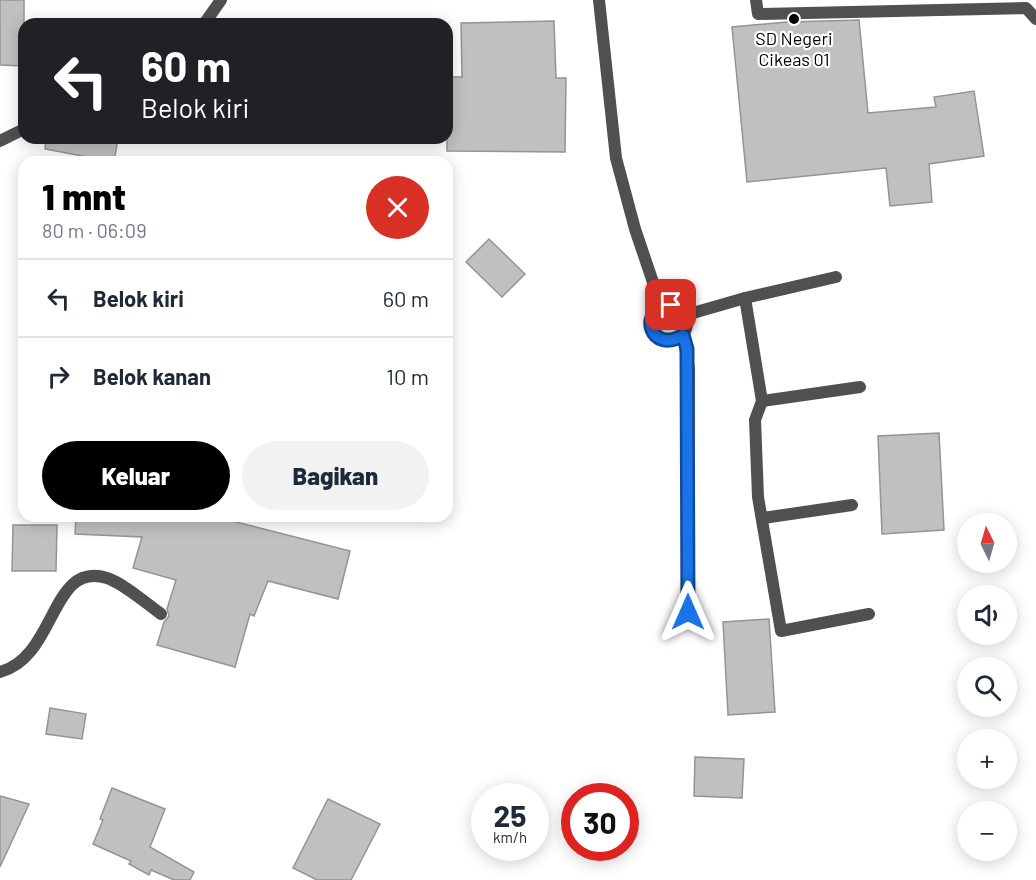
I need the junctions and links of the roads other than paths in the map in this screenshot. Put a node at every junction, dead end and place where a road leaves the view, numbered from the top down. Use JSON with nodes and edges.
{"nodes":[{"id":1,"x":221,"y":0,"type":"edge"},
{"id":2,"x":599,"y":0,"type":"edge"},
{"id":3,"x":756,"y":0,"type":"edge"},
{"id":4,"x":1026,"y":4,"type":"edge"},
{"id":5,"x":208,"y":18,"type":"edge"},
{"id":6,"x":1036,"y":19,"type":"edge"},
{"id":7,"x":18,"y":132,"type":"edge"},
{"id":8,"x":1,"y":139,"type":"edge"},
{"id":9,"x":836,"y":277,"type":"dead end"},
{"id":10,"x":745,"y":298,"type":"junction"},
{"id":11,"x":662,"y":306,"type":"junction"},
{"id":12,"x":686,"y":315,"type":"junction"},
{"id":13,"x":683,"y":335,"type":"junction"},
{"id":14,"x":860,"y":387,"type":"dead end"},
{"id":15,"x":762,"y":401,"type":"junction"},
{"id":16,"x":852,"y":506,"type":"dead end"},
{"id":17,"x":763,"y":518,"type":"junction"},
{"id":18,"x":688,"y":612,"type":"dead end"},
{"id":19,"x":161,"y":614,"type":"dead end"},
{"id":20,"x":869,"y":614,"type":"dead end"},
{"id":21,"x":0,"y":672,"type":"edge"}],
"edges":[{"from":1,"to":5,"type":"street"},
{"from":2,"to":11,"type":"street"},
{"from":3,"to":4,"type":"street"},
{"from":4,"to":6,"type":"street"},
{"from":7,"to":8,"type":"street"},
{"from":9,"to":10,"type":"street"},
{"from":10,"to":12,"type":"street"},
{"from":10,"to":15,"type":"street"},
{"from":11,"to":12,"type":"street"},
{"from":11,"to":13,"type":"street"},
{"from":12,"to":13,"type":"street"},
{"from":13,"to":18,"type":"street"},
{"from":14,"to":15,"type":"street"},
{"from":15,"to":17,"type":"street"},
{"from":16,"to":17,"type":"street"},
{"from":17,"to":20,"type":"street"},
{"from":19,"to":21,"type":"street"}]}
